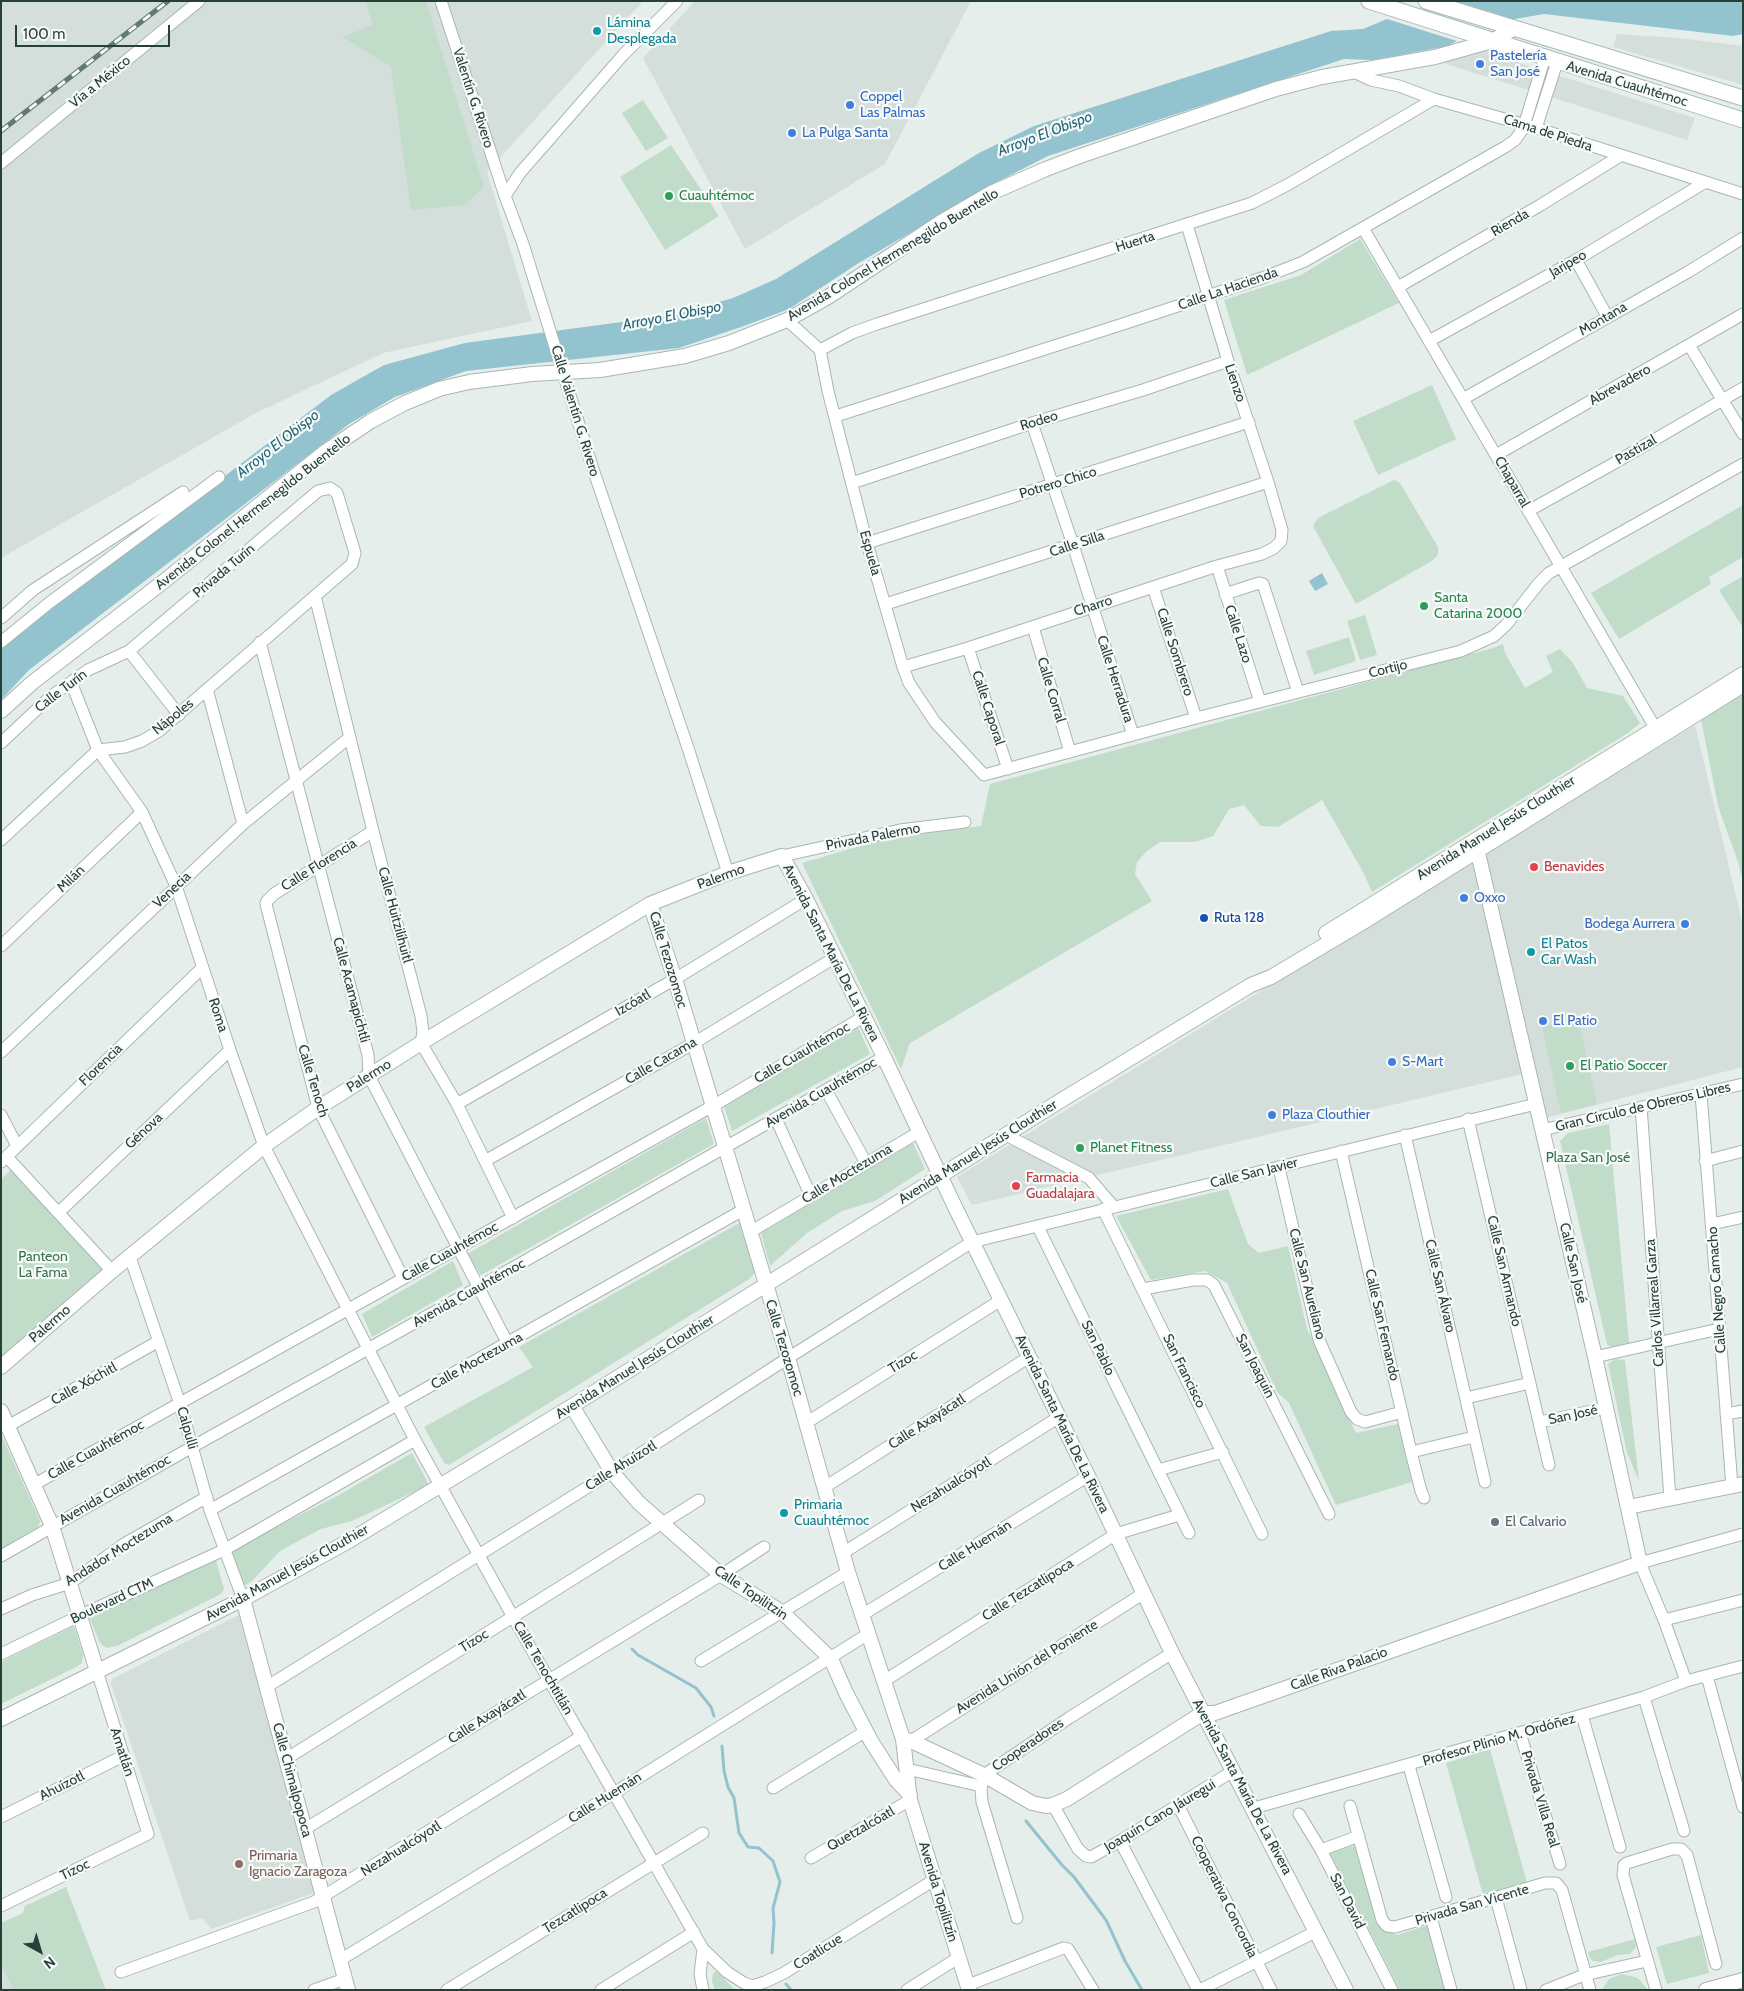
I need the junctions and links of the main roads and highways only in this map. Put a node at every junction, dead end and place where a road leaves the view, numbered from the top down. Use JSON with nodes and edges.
{"nodes":[{"id":1,"x":1369,"y":1,"type":"edge"},
{"id":2,"x":1426,"y":1,"type":"edge"},
{"id":3,"x":1743,"y":98,"type":"edge"},
{"id":4,"x":1743,"y":120,"type":"edge"}],
"edges":[{"from":1,"to":4,"type":"main road","name":"Avenida Cuauhtémoc"},
{"from":2,"to":3,"type":"main road","name":"Avenida Cuauhtémoc"}]}
